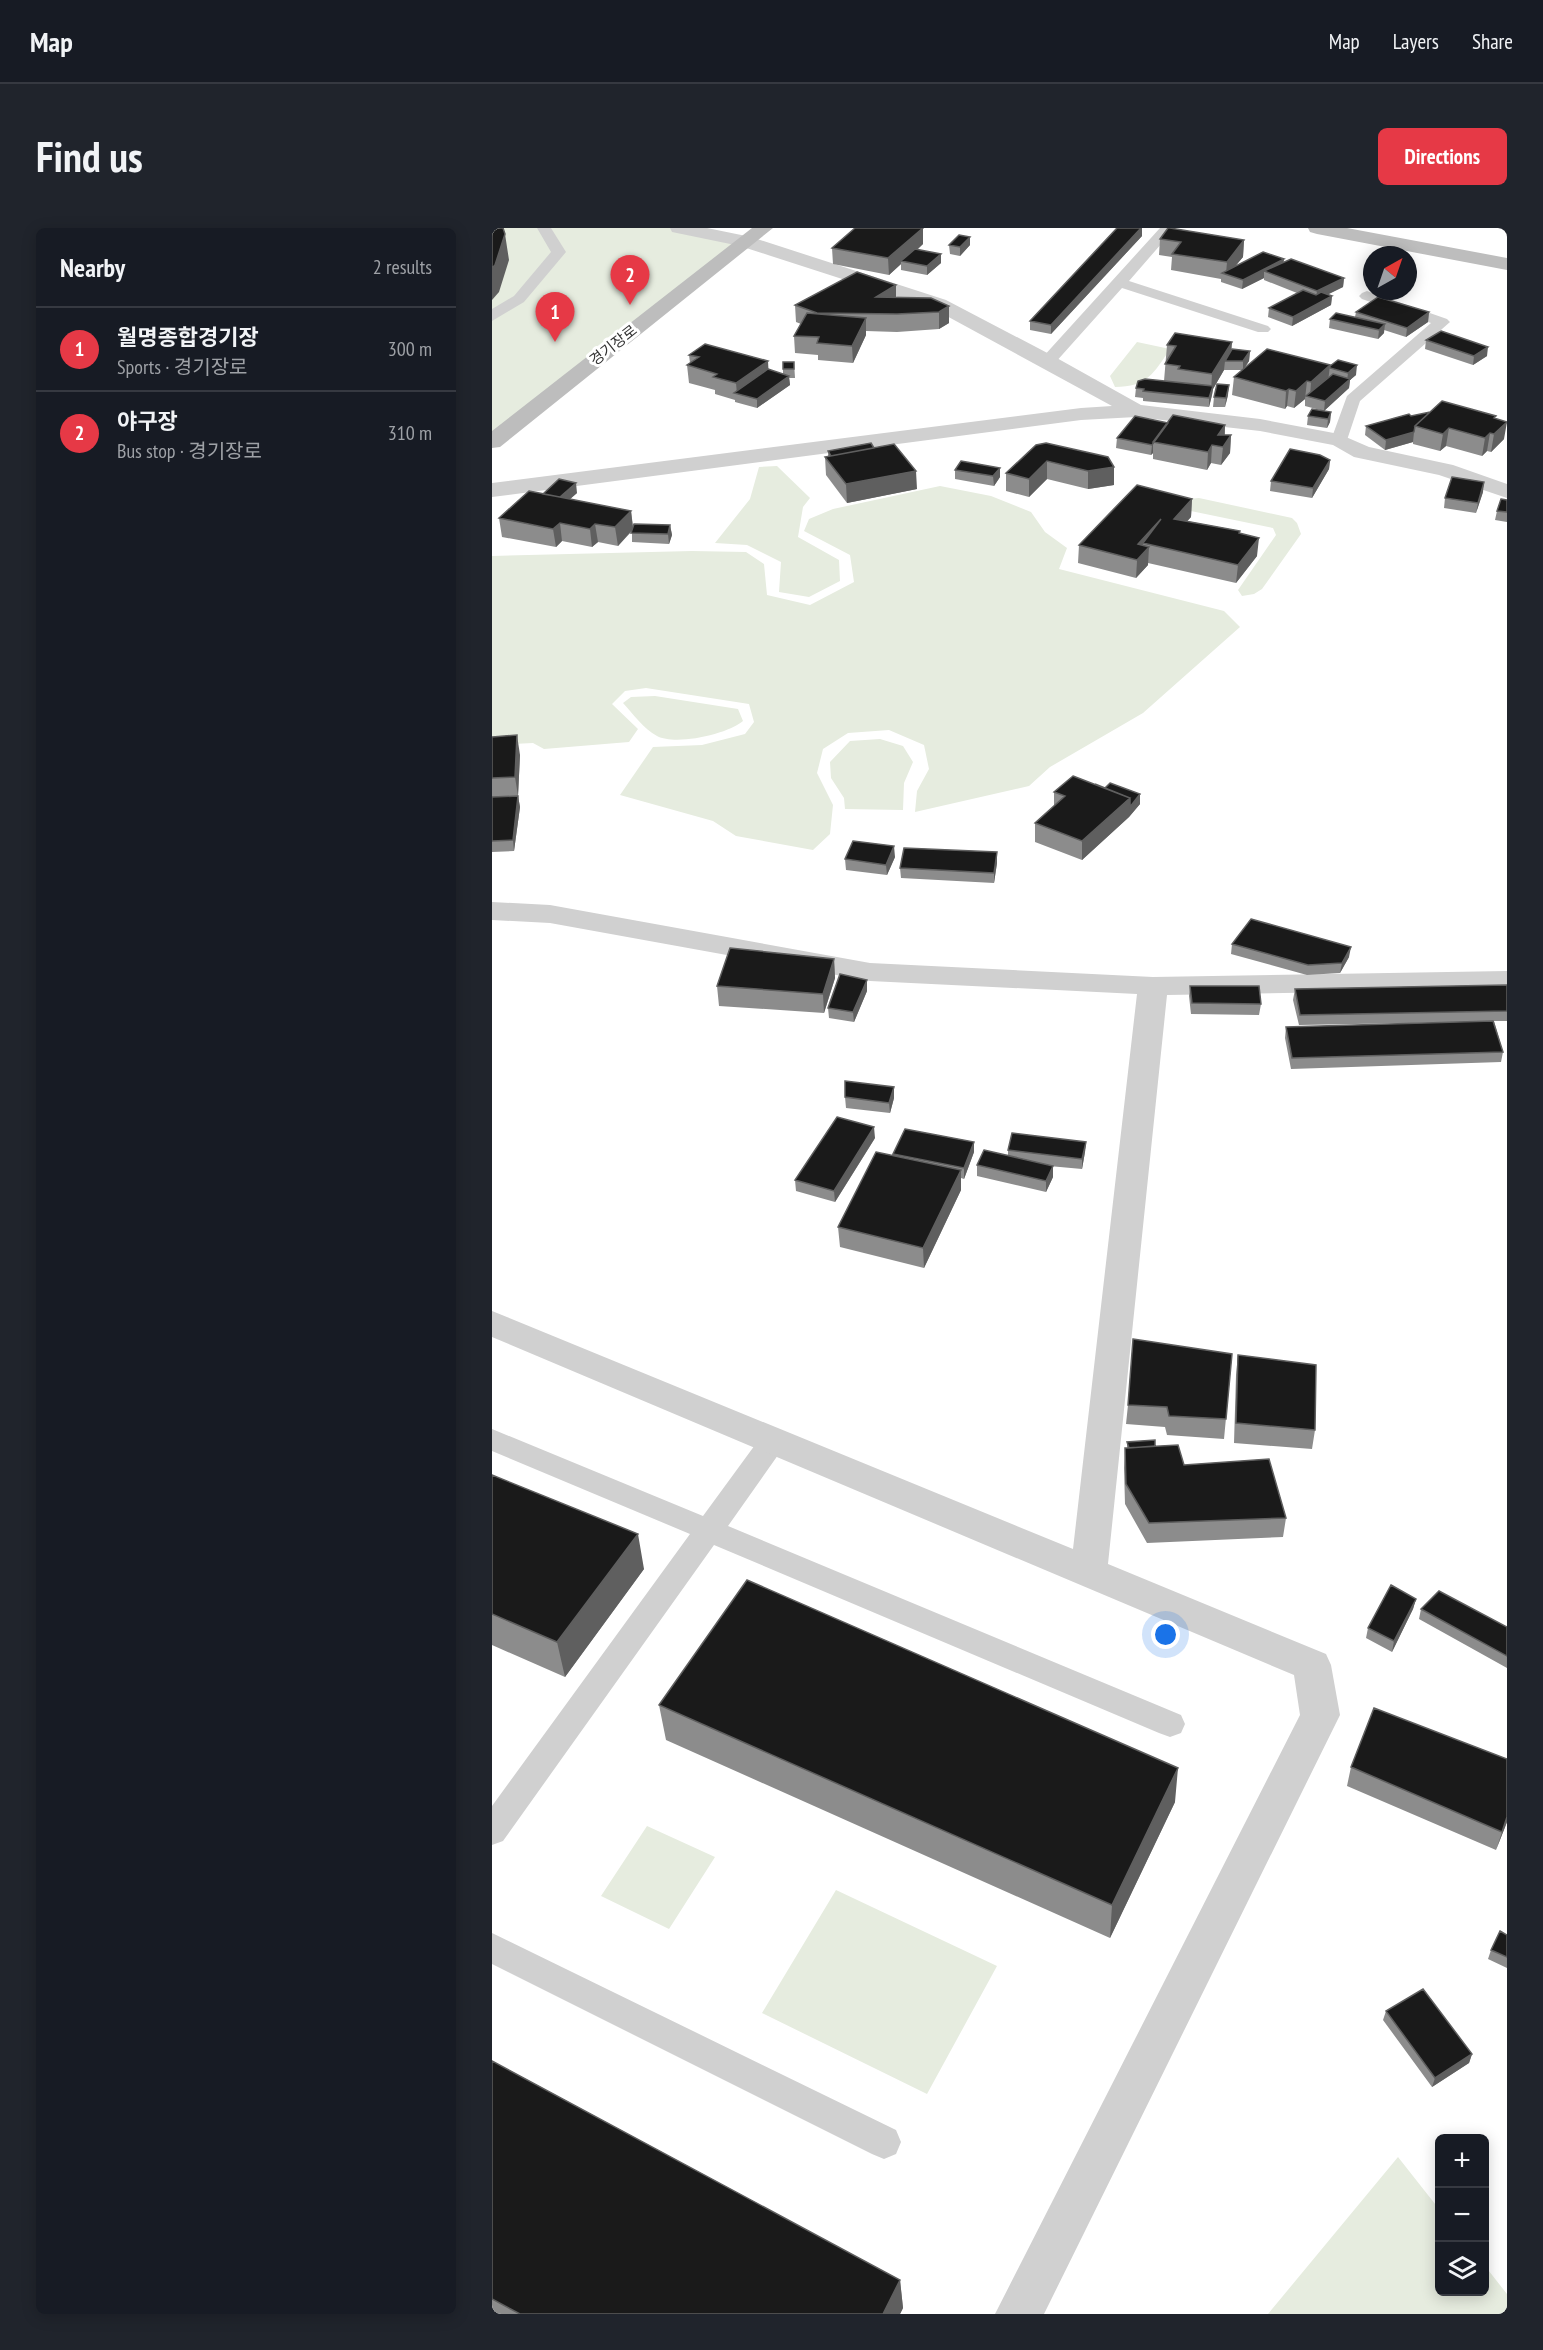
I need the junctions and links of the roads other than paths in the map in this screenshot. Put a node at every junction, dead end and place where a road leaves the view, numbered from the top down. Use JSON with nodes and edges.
{"nodes":[{"id":1,"x":544,"y":228,"type":"edge"},
{"id":2,"x":679,"y":228,"type":"edge"},
{"id":3,"x":764,"y":228,"type":"edge"},
{"id":4,"x":1168,"y":228,"type":"edge"},
{"id":5,"x":1317,"y":228,"type":"edge"},
{"id":6,"x":744,"y":241,"type":"junction"},
{"id":7,"x":1507,"y":264,"type":"edge"},
{"id":8,"x":1120,"y":283,"type":"junction"},
{"id":9,"x":1379,"y":300,"type":"edge"},
{"id":10,"x":492,"y":316,"type":"edge"},
{"id":11,"x":1263,"y":329,"type":"dead end"},
{"id":12,"x":1048,"y":361,"type":"junction"},
{"id":13,"x":1136,"y":411,"type":"junction"},
{"id":14,"x":1339,"y":440,"type":"junction"},
{"id":15,"x":492,"y":442,"type":"edge"},
{"id":16,"x":492,"y":490,"type":"edge"},
{"id":17,"x":1507,"y":491,"type":"edge"},
{"id":18,"x":492,"y":911,"type":"edge"},
{"id":19,"x":1507,"y":980,"type":"edge"},
{"id":20,"x":1153,"y":986,"type":"junction"},
{"id":21,"x":492,"y":1323,"type":"edge"},
{"id":22,"x":492,"y":1438,"type":"edge"},
{"id":23,"x":772,"y":1441,"type":"junction"},
{"id":24,"x":708,"y":1529,"type":"junction"},
{"id":25,"x":1089,"y":1572,"type":"junction"},
{"id":26,"x":1170,"y":1724,"type":"dead end"},
{"id":27,"x":492,"y":1831,"type":"edge"},
{"id":28,"x":492,"y":1948,"type":"edge"},
{"id":29,"x":884,"y":2142,"type":"dead end"},
{"id":30,"x":1019,"y":2314,"type":"edge"}],
"edges":[{"from":1,"to":10,"type":"lane"},
{"from":2,"to":6,"type":"street"},
{"from":3,"to":6,"type":"street","name":"경기장로"},
{"from":4,"to":8,"type":"lane"},
{"from":5,"to":7,"type":"street"},
{"from":6,"to":12,"type":"street"},
{"from":6,"to":15,"type":"street","name":"경기장로"},
{"from":8,"to":11,"type":"lane"},
{"from":8,"to":12,"type":"lane"},
{"from":9,"to":14,"type":"lane"},
{"from":12,"to":13,"type":"street"},
{"from":13,"to":14,"type":"street"},
{"from":13,"to":16,"type":"street"},
{"from":14,"to":17,"type":"street"},
{"from":18,"to":20,"type":"street"},
{"from":19,"to":20,"type":"street"},
{"from":20,"to":25,"type":"street"},
{"from":21,"to":23,"type":"street"},
{"from":22,"to":24,"type":"lane"},
{"from":23,"to":24,"type":"lane"},
{"from":23,"to":25,"type":"street"},
{"from":24,"to":26,"type":"lane"},
{"from":24,"to":27,"type":"lane"},
{"from":25,"to":30,"type":"street"},
{"from":28,"to":29,"type":"lane"}]}
